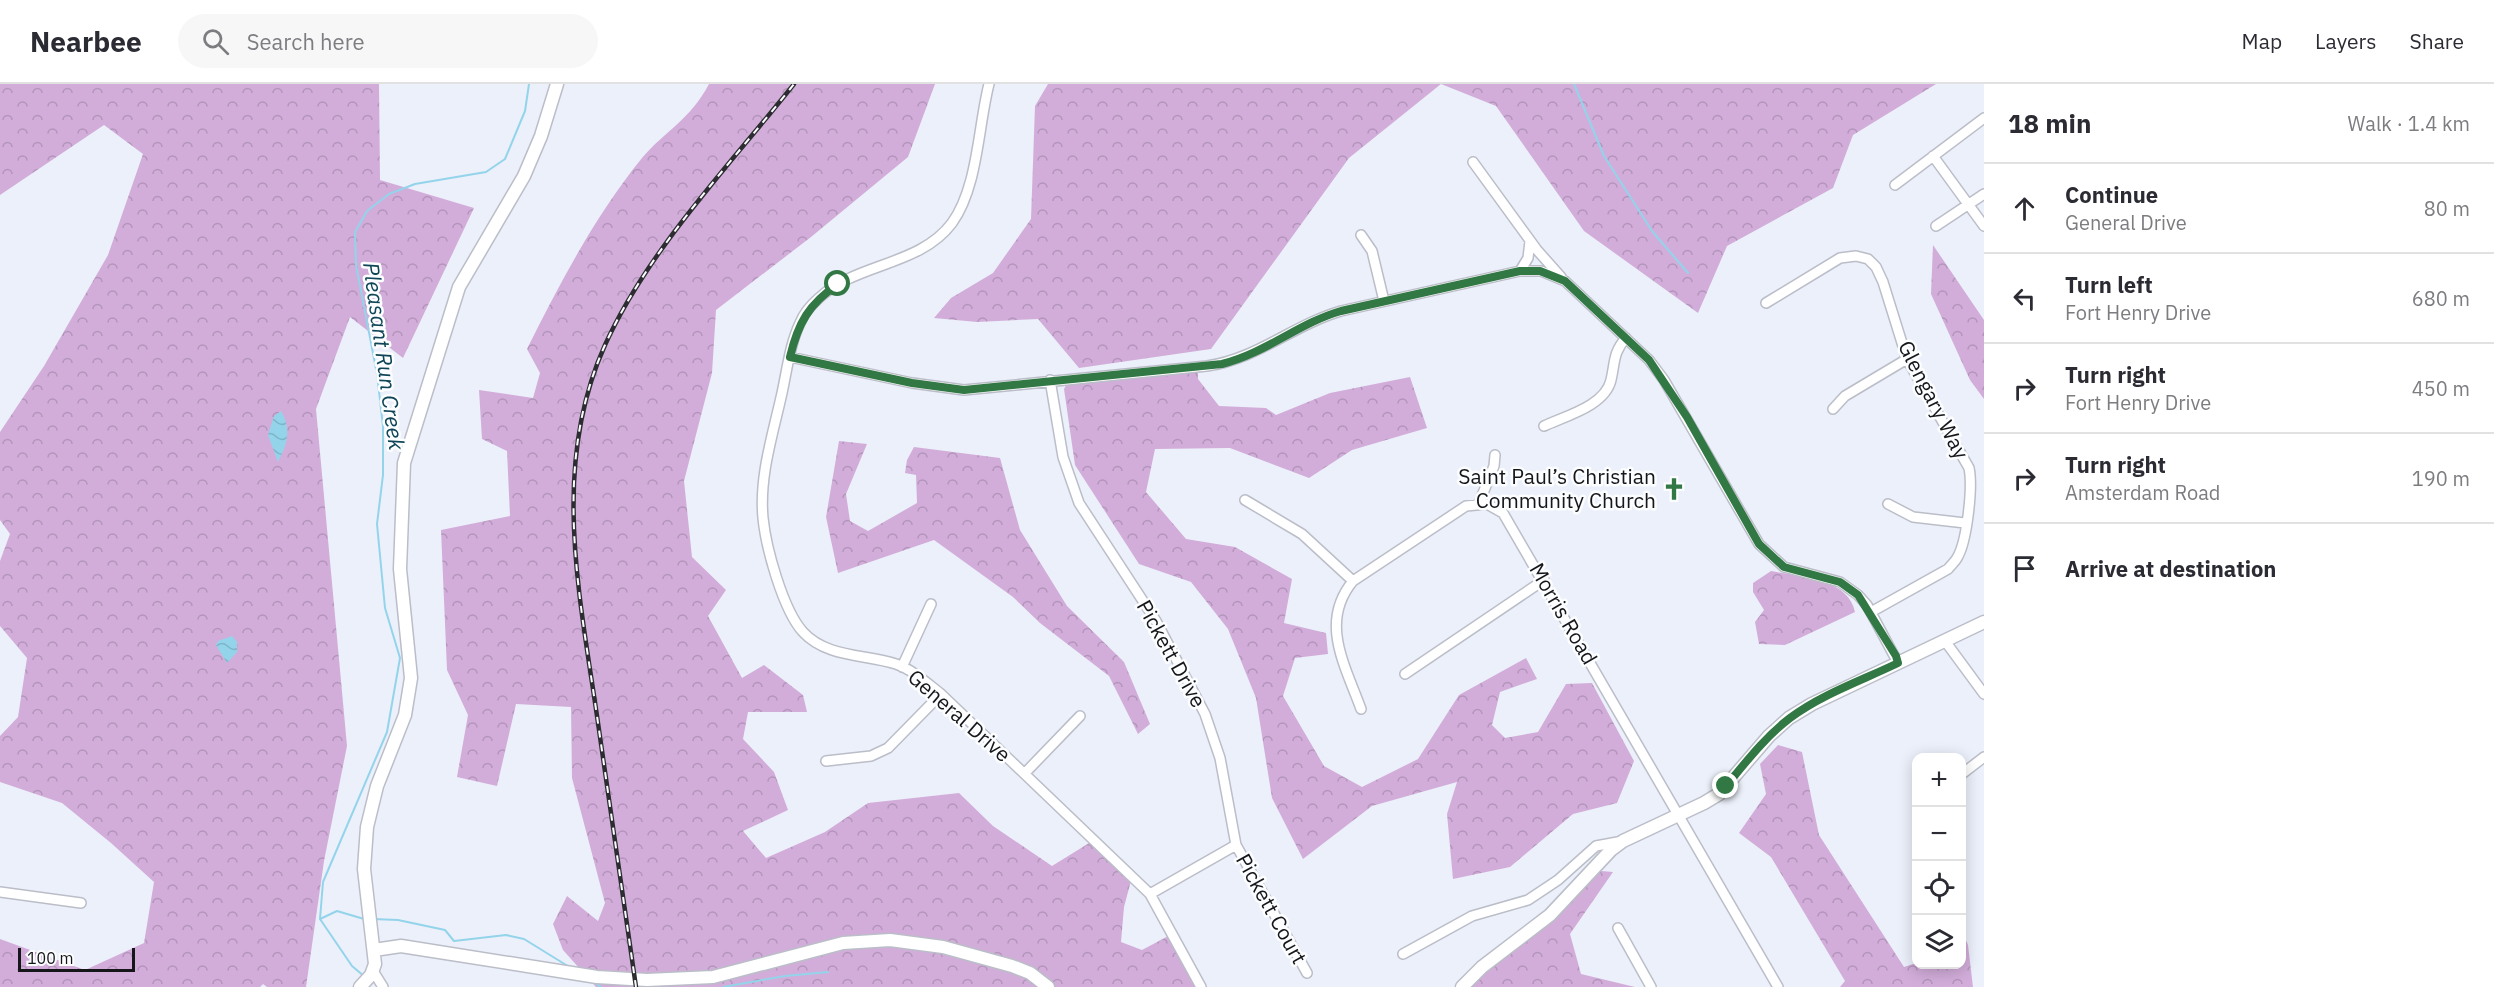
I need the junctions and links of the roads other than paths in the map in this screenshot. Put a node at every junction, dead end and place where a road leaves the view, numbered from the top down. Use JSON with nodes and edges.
{"nodes":[{"id":1,"x":557,"y":84,"type":"edge"},
{"id":2,"x":989,"y":84,"type":"edge"},
{"id":3,"x":1984,"y":118,"type":"edge"},
{"id":4,"x":1934,"y":156,"type":"junction"},
{"id":5,"x":1473,"y":162,"type":"dead end"},
{"id":6,"x":1895,"y":185,"type":"dead end"},
{"id":7,"x":1984,"y":194,"type":"edge"},
{"id":8,"x":1968,"y":204,"type":"junction"},
{"id":9,"x":1936,"y":226,"type":"dead end"},
{"id":10,"x":1984,"y":226,"type":"edge"},
{"id":11,"x":1361,"y":234,"type":"dead end"},
{"id":12,"x":1530,"y":241,"type":"junction"},
{"id":13,"x":1520,"y":271,"type":"junction"},
{"id":14,"x":1565,"y":281,"type":"junction"},
{"id":15,"x":1384,"y":301,"type":"junction"},
{"id":16,"x":1766,"y":303,"type":"dead end"},
{"id":17,"x":1626,"y":338,"type":"junction"},
{"id":18,"x":790,"y":357,"type":"junction"},
{"id":19,"x":1907,"y":359,"type":"junction"},
{"id":20,"x":1050,"y":380,"type":"junction"},
{"id":21,"x":1833,"y":409,"type":"dead end"},
{"id":22,"x":1544,"y":426,"type":"dead end"},
{"id":23,"x":1495,"y":455,"type":"dead end"},
{"id":24,"x":1245,"y":500,"type":"dead end"},
{"id":25,"x":1479,"y":503,"type":"junction"},
{"id":26,"x":1888,"y":504,"type":"dead end"},
{"id":27,"x":1965,"y":523,"type":"junction"},
{"id":28,"x":1544,"y":580,"type":"junction"},
{"id":29,"x":1353,"y":581,"type":"junction"},
{"id":30,"x":931,"y":604,"type":"dead end"},
{"id":31,"x":1870,"y":612,"type":"junction"},
{"id":32,"x":1984,"y":622,"type":"edge"},
{"id":33,"x":1945,"y":641,"type":"junction"},
{"id":34,"x":1898,"y":663,"type":"junction"},
{"id":35,"x":903,"y":667,"type":"junction"},
{"id":36,"x":1405,"y":674,"type":"dead end"},
{"id":37,"x":941,"y":694,"type":"junction"},
{"id":38,"x":1984,"y":694,"type":"edge"},
{"id":39,"x":1361,"y":708,"type":"dead end"},
{"id":40,"x":1080,"y":716,"type":"dead end"},
{"id":41,"x":1984,"y":757,"type":"edge"},
{"id":42,"x":826,"y":761,"type":"dead end"},
{"id":43,"x":1966,"y":771,"type":"edge"},
{"id":44,"x":1025,"y":773,"type":"junction"},
{"id":45,"x":1679,"y":814,"type":"junction"},
{"id":46,"x":1623,"y":841,"type":"junction"},
{"id":47,"x":1236,"y":845,"type":"junction"},
{"id":48,"x":0,"y":892,"type":"edge"},
{"id":49,"x":1150,"y":894,"type":"junction"},
{"id":50,"x":81,"y":903,"type":"dead end"},
{"id":51,"x":1618,"y":928,"type":"dead end"},
{"id":52,"x":374,"y":950,"type":"junction"},
{"id":53,"x":1403,"y":954,"type":"dead end"},
{"id":54,"x":1307,"y":972,"type":"dead end"},
{"id":55,"x":366,"y":980,"type":"edge"},
{"id":56,"x":383,"y":987,"type":"edge"},
{"id":57,"x":1048,"y":987,"type":"edge"},
{"id":58,"x":1201,"y":987,"type":"edge"},
{"id":59,"x":1462,"y":987,"type":"edge"},
{"id":60,"x":1652,"y":987,"type":"edge"},
{"id":61,"x":1778,"y":987,"type":"edge"}],
"edges":[{"from":1,"to":52,"type":"street"},
{"from":2,"to":18,"type":"street","name":"General Drive"},
{"from":3,"to":4,"type":"street"},
{"from":4,"to":6,"type":"street"},
{"from":4,"to":8,"type":"street"},
{"from":5,"to":12,"type":"street"},
{"from":7,"to":8,"type":"street"},
{"from":8,"to":9,"type":"street"},
{"from":8,"to":10,"type":"street"},
{"from":11,"to":15,"type":"street"},
{"from":12,"to":13,"type":"street"},
{"from":12,"to":14,"type":"street"},
{"from":13,"to":14,"type":"street"},
{"from":13,"to":15,"type":"street"},
{"from":14,"to":17,"type":"street"},
{"from":15,"to":20,"type":"street"},
{"from":16,"to":19,"type":"street","name":"Glengary Way"},
{"from":17,"to":22,"type":"street"},
{"from":17,"to":31,"type":"street"},
{"from":18,"to":20,"type":"street"},
{"from":18,"to":35,"type":"street","name":"General Drive"},
{"from":19,"to":21,"type":"street"},
{"from":19,"to":27,"type":"street","name":"Glengary Way"},
{"from":20,"to":47,"type":"street","name":"Pickett Drive"},
{"from":23,"to":25,"type":"street"},
{"from":24,"to":29,"type":"street"},
{"from":25,"to":28,"type":"street","name":"Morris Road"},
{"from":25,"to":29,"type":"street"},
{"from":26,"to":27,"type":"street"},
{"from":27,"to":31,"type":"street","name":"Glengary Way"},
{"from":28,"to":36,"type":"street"},
{"from":28,"to":45,"type":"street","name":"Morris Road"},
{"from":29,"to":39,"type":"street"},
{"from":30,"to":35,"type":"street"},
{"from":31,"to":34,"type":"street"},
{"from":32,"to":33,"type":"street"},
{"from":33,"to":34,"type":"street"},
{"from":33,"to":38,"type":"street"},
{"from":34,"to":45,"type":"street"},
{"from":35,"to":37,"type":"street","name":"General Drive"},
{"from":37,"to":42,"type":"street"},
{"from":37,"to":44,"type":"street","name":"General Drive"},
{"from":40,"to":44,"type":"street"},
{"from":41,"to":43,"type":"street"},
{"from":44,"to":49,"type":"street","name":"General Drive"},
{"from":45,"to":46,"type":"street"},
{"from":45,"to":61,"type":"street","name":"Morris Road"},
{"from":46,"to":53,"type":"street"},
{"from":46,"to":59,"type":"street"},
{"from":47,"to":49,"type":"street"},
{"from":47,"to":54,"type":"street","name":"Pickett Court"},
{"from":48,"to":50,"type":"street"},
{"from":49,"to":58,"type":"street","name":"General Drive"},
{"from":51,"to":60,"type":"street"},
{"from":52,"to":55,"type":"street"},
{"from":52,"to":57,"type":"street"},
{"from":55,"to":56,"type":"street"}]}
